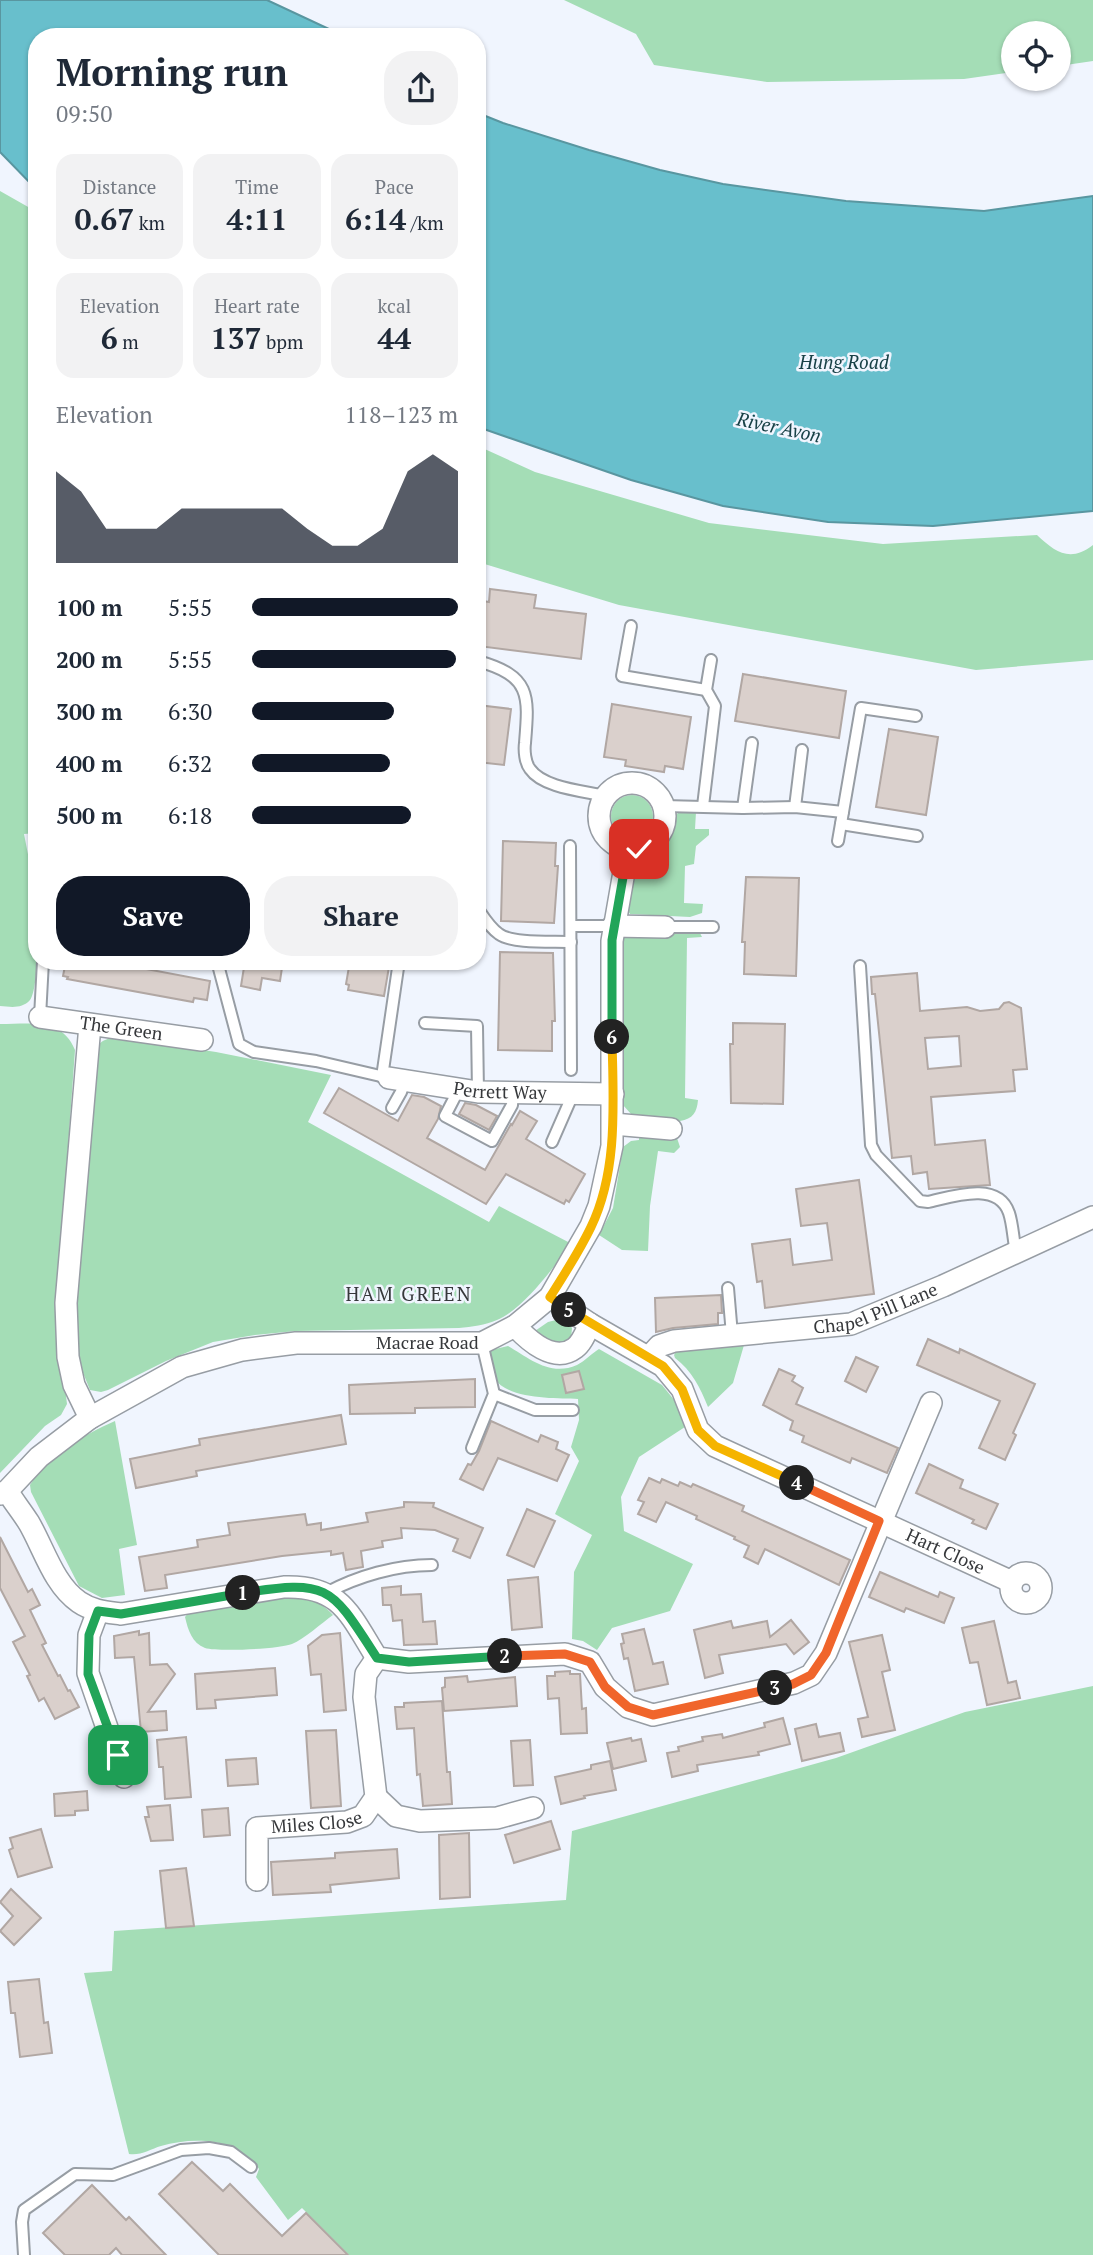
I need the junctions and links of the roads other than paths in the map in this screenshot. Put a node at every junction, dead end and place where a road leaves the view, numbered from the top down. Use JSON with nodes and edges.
{"nodes":[{"id":1,"x":631,"y":626,"type":"dead end"},
{"id":2,"x":711,"y":660,"type":"dead end"},
{"id":3,"x":486,"y":665,"type":"edge"},
{"id":4,"x":706,"y":690,"type":"junction"},
{"id":5,"x":916,"y":716,"type":"dead end"},
{"id":6,"x":752,"y":743,"type":"dead end"},
{"id":7,"x":802,"y":750,"type":"dead end"},
{"id":8,"x":606,"y":796,"type":"junction"},
{"id":9,"x":664,"y":806,"type":"junction"},
{"id":10,"x":703,"y":806,"type":"junction"},
{"id":11,"x":795,"y":807,"type":"junction"},
{"id":12,"x":743,"y":808,"type":"junction"},
{"id":13,"x":843,"y":812,"type":"junction"},
{"id":14,"x":841,"y":824,"type":"junction"},
{"id":15,"x":917,"y":836,"type":"dead end"},
{"id":16,"x":838,"y":841,"type":"dead end"},
{"id":17,"x":570,"y":846,"type":"dead end"},
{"id":18,"x":628,"y":849,"type":"junction"},
{"id":19,"x":486,"y":920,"type":"edge"},
{"id":20,"x":571,"y":926,"type":"junction"},
{"id":21,"x":613,"y":926,"type":"junction"},
{"id":22,"x":665,"y":927,"type":"joint"},
{"id":23,"x":713,"y":927,"type":"dead end"},
{"id":24,"x":571,"y":942,"type":"junction"},
{"id":25,"x":860,"y":966,"type":"dead end"},
{"id":26,"x":43,"y":970,"type":"edge"},
{"id":27,"x":219,"y":970,"type":"edge"},
{"id":28,"x":398,"y":970,"type":"edge"},
{"id":29,"x":40,"y":1017,"type":"joint"},
{"id":30,"x":425,"y":1023,"type":"dead end"},
{"id":31,"x":90,"y":1025,"type":"junction"},
{"id":32,"x":202,"y":1040,"type":"dead end"},
{"id":33,"x":571,"y":1070,"type":"dead end"},
{"id":34,"x":392,"y":1078,"type":"junction"},
{"id":35,"x":469,"y":1091,"type":"junction"},
{"id":36,"x":513,"y":1093,"type":"junction"},
{"id":37,"x":573,"y":1094,"type":"junction"},
{"id":38,"x":613,"y":1094,"type":"junction"},
{"id":39,"x":392,"y":1108,"type":"dead end"},
{"id":40,"x":612,"y":1124,"type":"junction"},
{"id":41,"x":671,"y":1129,"type":"dead end"},
{"id":42,"x":552,"y":1142,"type":"dead end"},
{"id":43,"x":1093,"y":1217,"type":"edge"},
{"id":44,"x":1016,"y":1252,"type":"junction"},
{"id":45,"x":728,"y":1288,"type":"dead end"},
{"id":46,"x":550,"y":1297,"type":"junction"},
{"id":47,"x":590,"y":1324,"type":"junction"},
{"id":48,"x":515,"y":1325,"type":"junction"},
{"id":49,"x":732,"y":1335,"type":"junction"},
{"id":50,"x":482,"y":1343,"type":"junction"},
{"id":51,"x":649,"y":1357,"type":"junction"},
{"id":52,"x":494,"y":1394,"type":"junction"},
{"id":53,"x":930,"y":1403,"type":"dead end"},
{"id":54,"x":573,"y":1410,"type":"dead end"},
{"id":55,"x":90,"y":1418,"type":"junction"},
{"id":56,"x":472,"y":1448,"type":"dead end"},
{"id":57,"x":3,"y":1492,"type":"edge"},
{"id":58,"x":879,"y":1521,"type":"junction"},
{"id":59,"x":432,"y":1565,"type":"dead end"},
{"id":60,"x":1012,"y":1582,"type":"dead end"},
{"id":61,"x":326,"y":1592,"type":"junction"},
{"id":62,"x":98,"y":1611,"type":"junction"},
{"id":63,"x":377,"y":1658,"type":"junction"},
{"id":64,"x":124,"y":1777,"type":"dead end"},
{"id":65,"x":376,"y":1797,"type":"junction"},
{"id":66,"x":533,"y":1808,"type":"dead end"},
{"id":67,"x":257,"y":1880,"type":"dead end"},
{"id":68,"x":251,"y":2168,"type":"dead end"},
{"id":69,"x":24,"y":2255,"type":"edge"}],
"edges":[{"from":1,"to":4,"type":"lane"},
{"from":2,"to":4,"type":"lane"},
{"from":3,"to":8,"type":"lane"},
{"from":4,"to":10,"type":"lane"},
{"from":5,"to":13,"type":"lane"},
{"from":6,"to":12,"type":"lane"},
{"from":7,"to":11,"type":"lane"},
{"from":8,"to":9,"type":"street"},
{"from":8,"to":18,"type":"street"},
{"from":9,"to":10,"type":"lane"},
{"from":9,"to":18,"type":"street"},
{"from":10,"to":12,"type":"lane"},
{"from":11,"to":12,"type":"lane"},
{"from":11,"to":13,"type":"lane"},
{"from":13,"to":14,"type":"lane"},
{"from":14,"to":15,"type":"lane"},
{"from":14,"to":16,"type":"lane"},
{"from":17,"to":20,"type":"lane"},
{"from":18,"to":21,"type":"street","name":"Macrae Road"},
{"from":19,"to":24,"type":"lane"},
{"from":20,"to":21,"type":"lane"},
{"from":20,"to":24,"type":"lane"},
{"from":21,"to":22,"type":"street"},
{"from":21,"to":38,"type":"street","name":"Macrae Road"},
{"from":22,"to":23,"type":"lane"},
{"from":24,"to":33,"type":"lane"},
{"from":25,"to":44,"type":"lane"},
{"from":26,"to":29,"type":"lane"},
{"from":27,"to":34,"type":"lane"},
{"from":28,"to":34,"type":"lane"},
{"from":29,"to":31,"type":"street","name":"The Green"},
{"from":30,"to":35,"type":"lane"},
{"from":31,"to":32,"type":"street","name":"The Green"},
{"from":31,"to":55,"type":"street"},
{"from":34,"to":35,"type":"street","name":"Perrett Way"},
{"from":34,"to":39,"type":"lane"},
{"from":35,"to":36,"type":"street","name":"Perrett Way"},
{"from":35,"to":36,"type":"lane"},
{"from":36,"to":37,"type":"street","name":"Perrett Way"},
{"from":37,"to":38,"type":"street","name":"Perrett Way"},
{"from":37,"to":42,"type":"lane"},
{"from":38,"to":40,"type":"street","name":"Macrae Road"},
{"from":40,"to":41,"type":"street"},
{"from":40,"to":46,"type":"street","name":"Macrae Road"},
{"from":43,"to":44,"type":"street","name":"Chapel Pill Lane"},
{"from":44,"to":49,"type":"street","name":"Chapel Pill Lane"},
{"from":45,"to":49,"type":"lane"},
{"from":46,"to":47,"type":"street","name":"Hart Close"},
{"from":46,"to":48,"type":"street","name":"Macrae Road"},
{"from":47,"to":48,"type":"street"},
{"from":47,"to":51,"type":"street","name":"Hart Close"},
{"from":48,"to":50,"type":"street","name":"Macrae Road"},
{"from":49,"to":51,"type":"street","name":"Chapel Pill Lane"},
{"from":50,"to":52,"type":"lane"},
{"from":50,"to":55,"type":"street","name":"Macrae Road"},
{"from":51,"to":58,"type":"street","name":"Hart Close"},
{"from":52,"to":54,"type":"lane"},
{"from":52,"to":56,"type":"lane"},
{"from":53,"to":58,"type":"street"},
{"from":55,"to":57,"type":"street","name":"Macrae Road"},
{"from":57,"to":62,"type":"street"},
{"from":58,"to":60,"type":"street","name":"Hart Close"},
{"from":58,"to":63,"type":"street"},
{"from":59,"to":61,"type":"lane"},
{"from":61,"to":62,"type":"street"},
{"from":61,"to":63,"type":"street"},
{"from":62,"to":64,"type":"street"},
{"from":63,"to":65,"type":"street","name":"Miles Close"},
{"from":65,"to":66,"type":"street","name":"Miles Close"},
{"from":65,"to":67,"type":"street","name":"Miles Close"},
{"from":68,"to":69,"type":"lane"}]}
